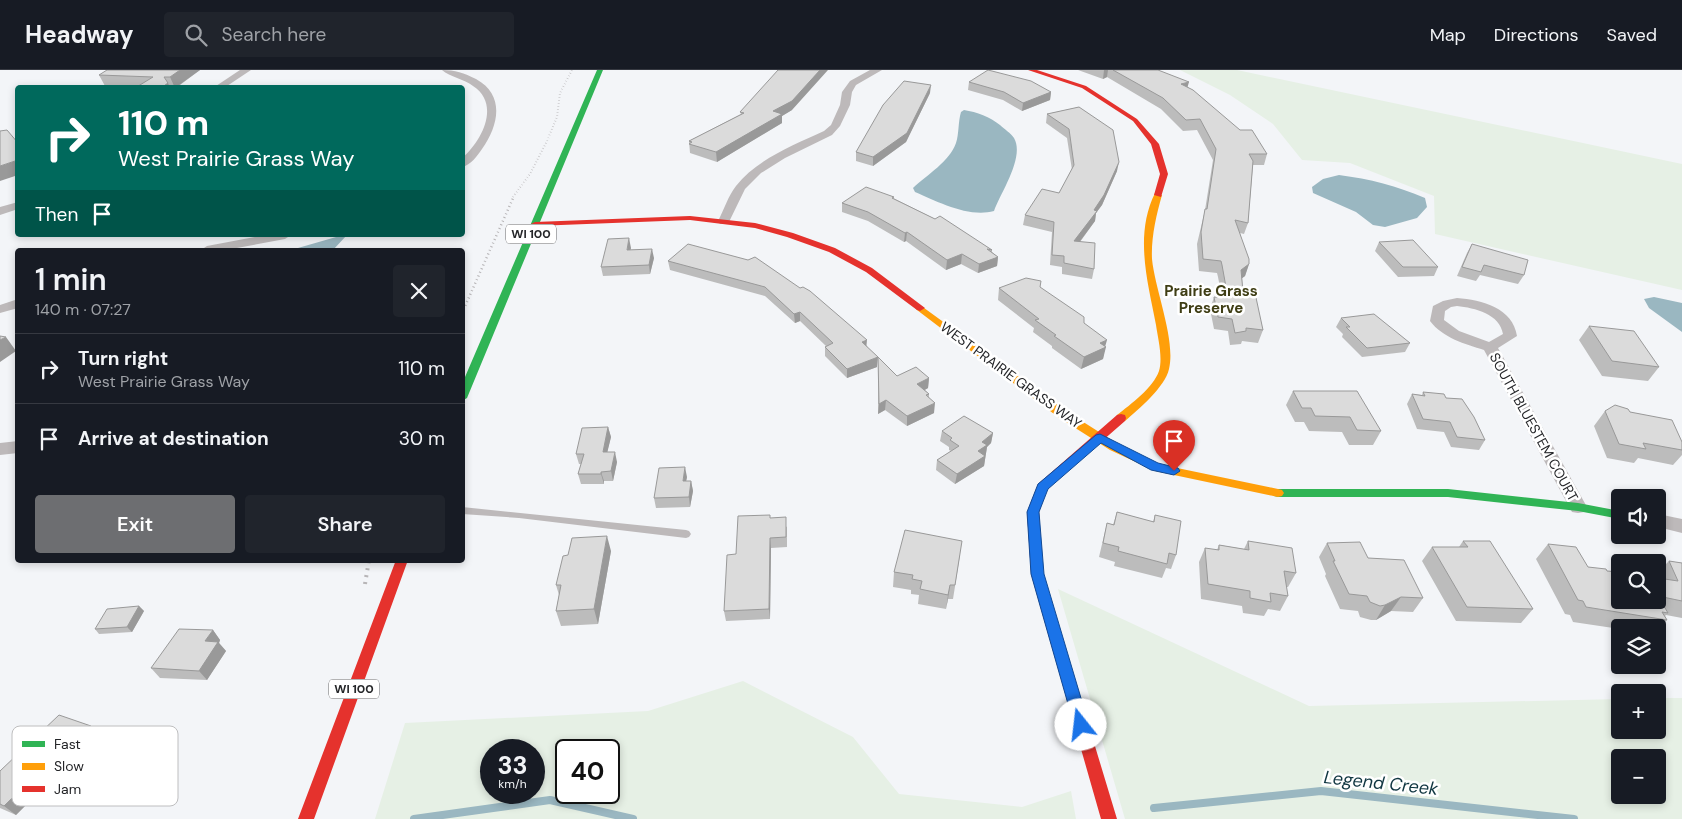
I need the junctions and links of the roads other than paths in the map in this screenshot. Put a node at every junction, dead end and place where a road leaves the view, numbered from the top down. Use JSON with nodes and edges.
{"nodes":[{"id":1,"x":246,"y":70,"type":"edge"},
{"id":2,"x":447,"y":70,"type":"edge"},
{"id":3,"x":600,"y":70,"type":"edge"},
{"id":4,"x":877,"y":70,"type":"edge"},
{"id":5,"x":1031,"y":70,"type":"edge"},
{"id":6,"x":222,"y":85,"type":"edge"},
{"id":7,"x":465,"y":161,"type":"edge"},
{"id":8,"x":15,"y":205,"type":"edge"},
{"id":9,"x":0,"y":211,"type":"edge"},
{"id":10,"x":724,"y":222,"type":"junction"},
{"id":11,"x":535,"y":224,"type":"junction"},
{"id":12,"x":275,"y":237,"type":"edge"},
{"id":13,"x":217,"y":248,"type":"edge"},
{"id":14,"x":15,"y":304,"type":"edge"},
{"id":15,"x":0,"y":310,"type":"edge"},
{"id":16,"x":1490,"y":347,"type":"junction"},
{"id":17,"x":465,"y":391,"type":"edge"},
{"id":18,"x":1100,"y":438,"type":"junction"},
{"id":19,"x":15,"y":447,"type":"edge"},
{"id":20,"x":0,"y":449,"type":"edge"},
{"id":21,"x":1578,"y":507,"type":"junction"},
{"id":22,"x":465,"y":510,"type":"edge"},
{"id":23,"x":1611,"y":513,"type":"edge"},
{"id":24,"x":1666,"y":523,"type":"edge"},
{"id":25,"x":1682,"y":526,"type":"edge"},
{"id":26,"x":686,"y":534,"type":"dead end"},
{"id":27,"x":401,"y":563,"type":"edge"},
{"id":28,"x":306,"y":819,"type":"edge"},
{"id":29,"x":1109,"y":819,"type":"edge"}],
"edges":[{"from":1,"to":6,"type":"street"},
{"from":2,"to":7,"type":"street"},
{"from":3,"to":11,"type":"street","number":"WI 100"},
{"from":4,"to":10,"type":"street"},
{"from":5,"to":18,"type":"street"},
{"from":8,"to":9,"type":"street"},
{"from":10,"to":11,"type":"street","name":"WEST PRAIRIE GRASS WAY"},
{"from":10,"to":18,"type":"street","name":"WEST PRAIRIE GRASS WAY"},
{"from":11,"to":17,"type":"street","number":"WI 100"},
{"from":12,"to":13,"type":"street"},
{"from":14,"to":15,"type":"street"},
{"from":16,"to":16,"type":"street","name":"SOUTH BLUESTEM COURT"},
{"from":16,"to":21,"type":"street","name":"SOUTH BLUESTEM COURT"},
{"from":18,"to":21,"type":"street","name":"WEST PRAIRIE GRASS WAY"},
{"from":18,"to":29,"type":"street"},
{"from":19,"to":20,"type":"street"},
{"from":21,"to":23,"type":"street","name":"WEST PRAIRIE GRASS WAY"},
{"from":22,"to":26,"type":"lane"},
{"from":24,"to":25,"type":"street"},
{"from":27,"to":28,"type":"street","number":"WI 100"}]}
